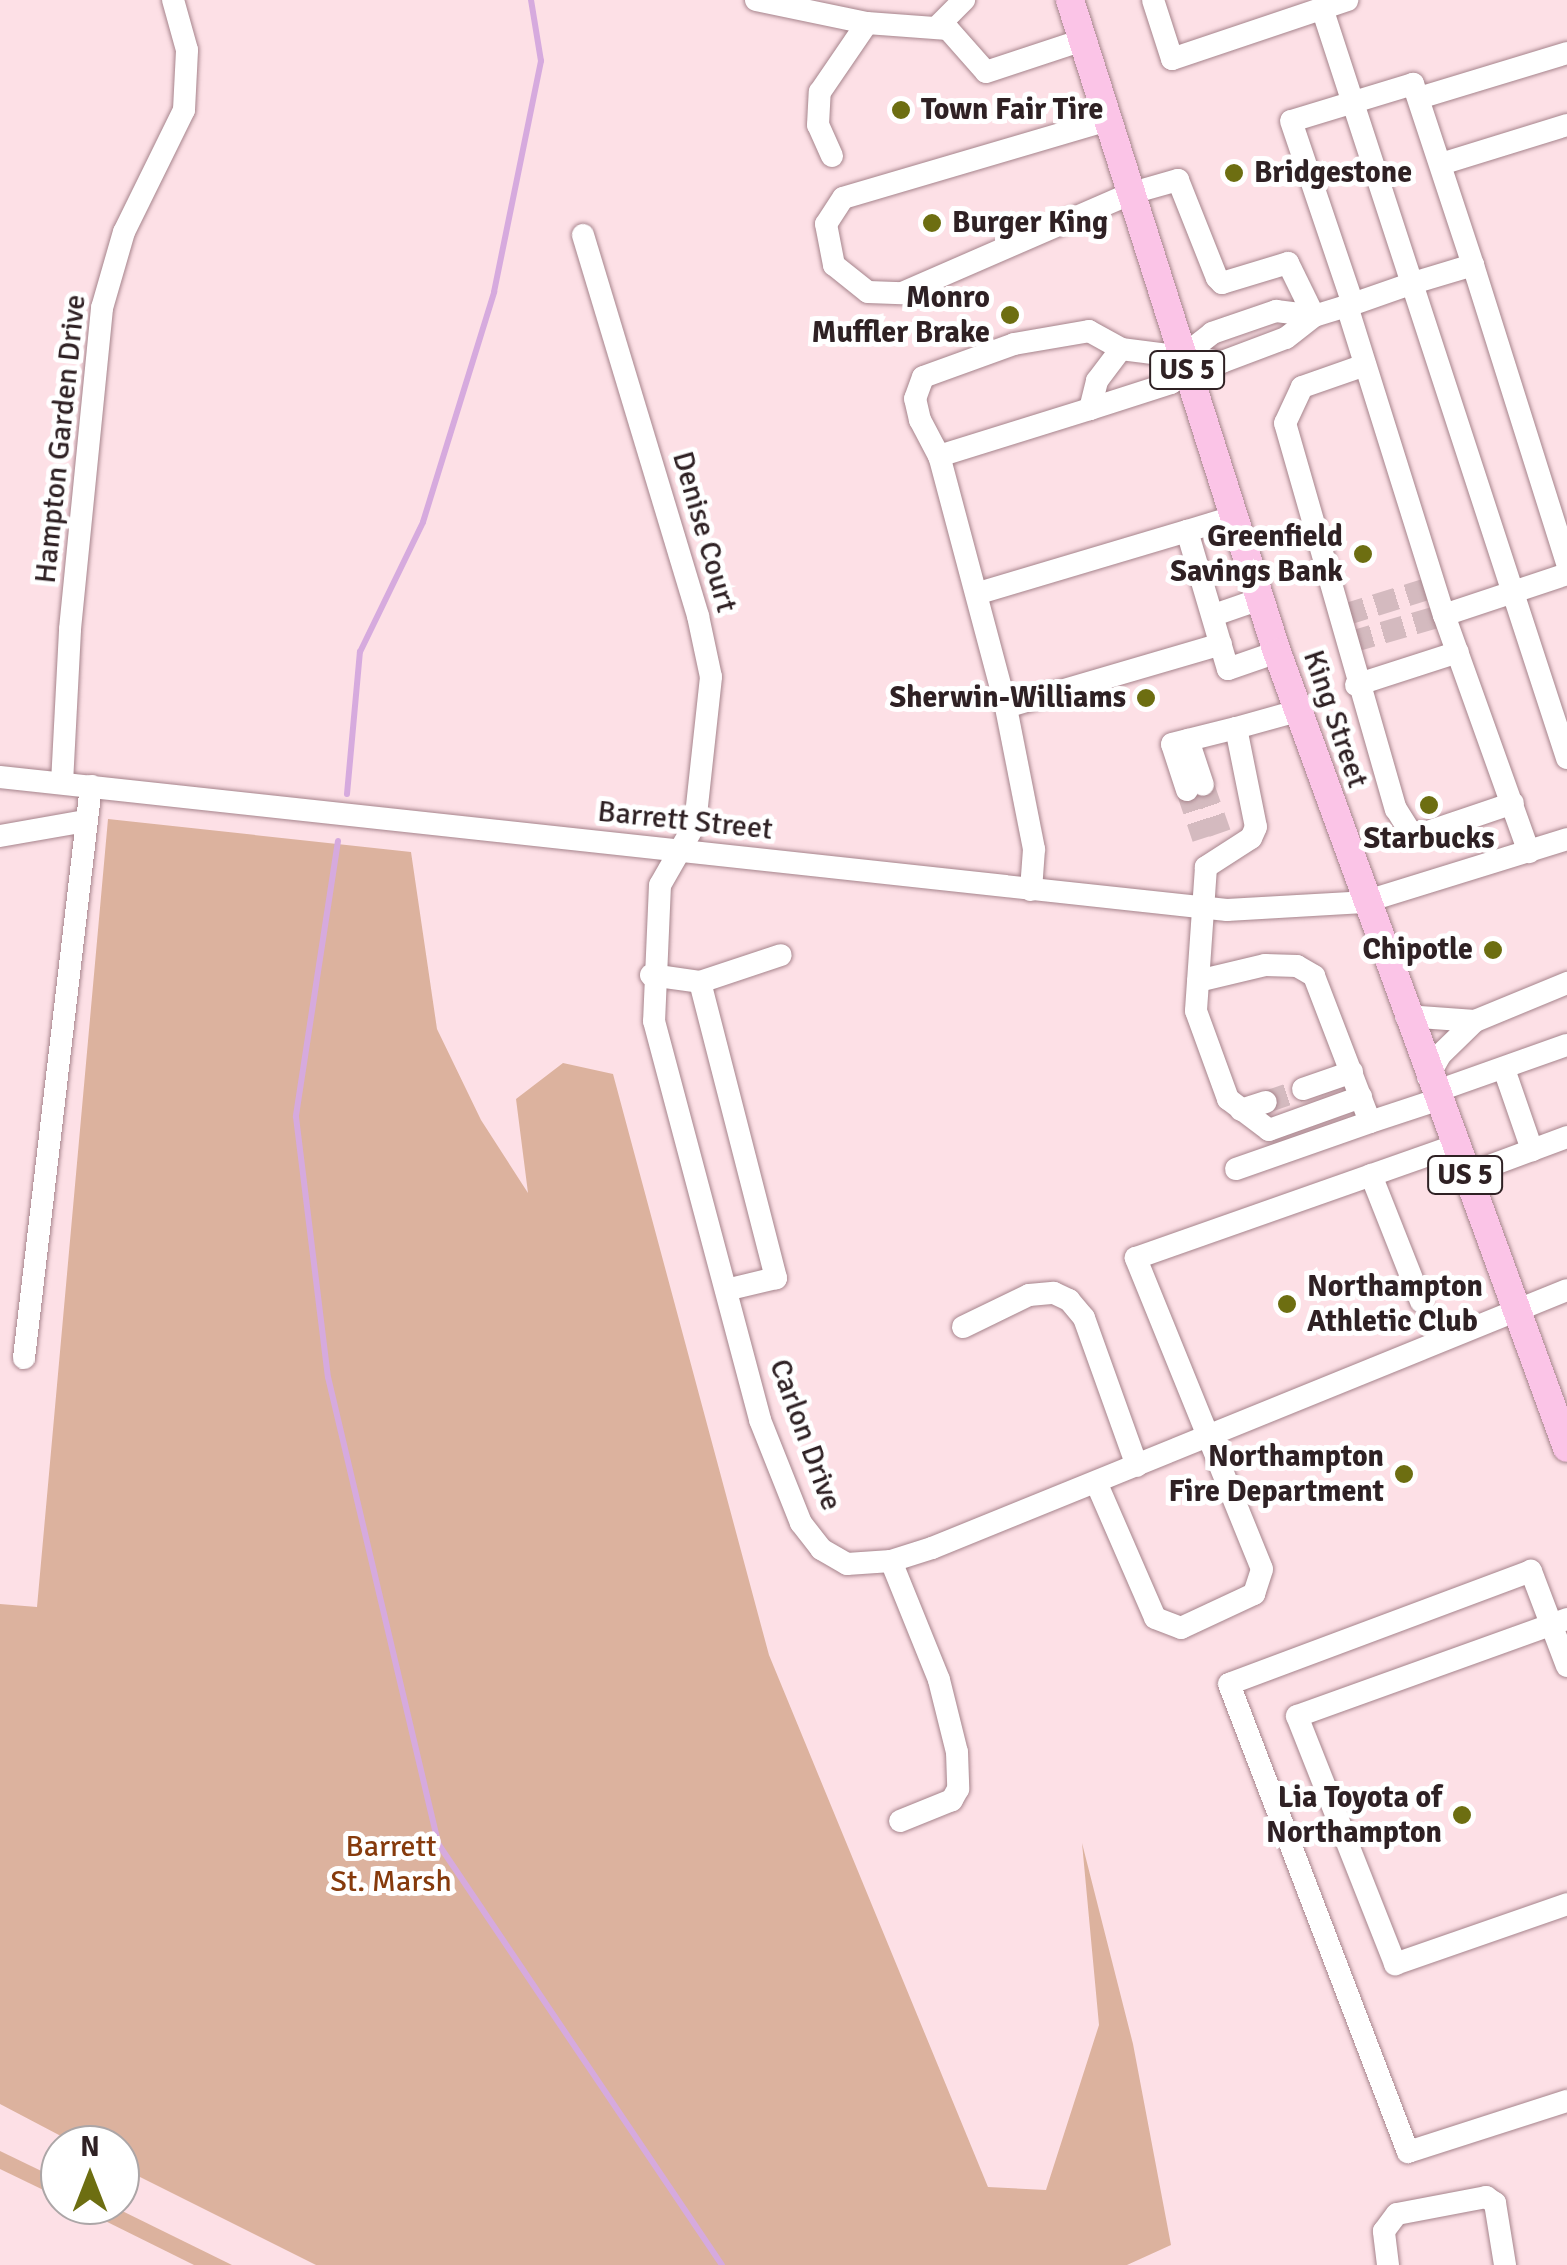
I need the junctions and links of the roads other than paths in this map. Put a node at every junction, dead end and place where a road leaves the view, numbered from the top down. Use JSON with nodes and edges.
{"nodes":[{"id":1,"x":173,"y":0,"type":"edge"},
{"id":2,"x":756,"y":0,"type":"edge"},
{"id":3,"x":964,"y":0,"type":"edge"},
{"id":4,"x":1070,"y":0,"type":"edge"},
{"id":5,"x":1153,"y":0,"type":"edge"},
{"id":6,"x":1347,"y":0,"type":"edge"},
{"id":7,"x":1322,"y":8,"type":"junction"},
{"id":8,"x":867,"y":23,"type":"junction"},
{"id":9,"x":938,"y":26,"type":"junction"},
{"id":10,"x":1083,"y":40,"type":"junction"},
{"id":11,"x":1567,"y":53,"type":"edge"},
{"id":12,"x":1419,"y":98,"type":"junction"},
{"id":13,"x":1352,"y":104,"type":"junction"},
{"id":14,"x":1108,"y":120,"type":"junction"},
{"id":15,"x":1567,"y":125,"type":"edge"},
{"id":16,"x":832,"y":156,"type":"dead end"},
{"id":17,"x":1441,"y":164,"type":"junction"},
{"id":18,"x":1132,"y":193,"type":"junction"},
{"id":19,"x":584,"y":235,"type":"dead end"},
{"id":20,"x":1473,"y":265,"type":"junction"},
{"id":21,"x":1413,"y":284,"type":"junction"},
{"id":22,"x":1350,"y":305,"type":"junction"},
{"id":23,"x":1314,"y":316,"type":"junction"},
{"id":24,"x":1122,"y":349,"type":"junction"},
{"id":25,"x":1182,"y":356,"type":"junction"},
{"id":26,"x":1365,"y":365,"type":"junction"},
{"id":27,"x":1090,"y":409,"type":"junction"},
{"id":28,"x":939,"y":456,"type":"junction"},
{"id":29,"x":1233,"y":517,"type":"junction"},
{"id":30,"x":1187,"y":531,"type":"junction"},
{"id":31,"x":1567,"y":563,"type":"edge"},
{"id":32,"x":1567,"y":574,"type":"edge"},
{"id":33,"x":1510,"y":592,"type":"junction"},
{"id":34,"x":979,"y":593,"type":"junction"},
{"id":35,"x":1260,"y":599,"type":"junction"},
{"id":36,"x":1444,"y":614,"type":"junction"},
{"id":37,"x":1214,"y":615,"type":"junction"},
{"id":38,"x":1221,"y":644,"type":"junction"},
{"id":39,"x":1277,"y":652,"type":"junction"},
{"id":40,"x":1458,"y":652,"type":"junction"},
{"id":41,"x":1356,"y":685,"type":"junction"},
{"id":42,"x":1006,"y":707,"type":"junction"},
{"id":43,"x":1298,"y":711,"type":"junction"},
{"id":44,"x":1236,"y":728,"type":"junction"},
{"id":45,"x":1567,"y":758,"type":"edge"},
{"id":46,"x":0,"y":777,"type":"edge"},
{"id":47,"x":62,"y":783,"type":"junction"},
{"id":48,"x":90,"y":786,"type":"junction"},
{"id":49,"x":1195,"y":788,"type":"tunnel mouth"},
{"id":50,"x":1513,"y":803,"type":"junction"},
{"id":51,"x":85,"y":821,"type":"junction"},
{"id":52,"x":0,"y":836,"type":"edge"},
{"id":53,"x":1567,"y":839,"type":"edge"},
{"id":54,"x":684,"y":850,"type":"junction"},
{"id":55,"x":1529,"y":852,"type":"junction"},
{"id":56,"x":1031,"y":890,"type":"junction"},
{"id":57,"x":1364,"y":902,"type":"junction"},
{"id":58,"x":1200,"y":908,"type":"junction"},
{"id":59,"x":781,"y":955,"type":"dead end"},
{"id":60,"x":651,"y":975,"type":"junction"},
{"id":61,"x":1198,"y":980,"type":"junction"},
{"id":62,"x":700,"y":982,"type":"junction"},
{"id":63,"x":1567,"y":983,"type":"edge"},
{"id":64,"x":1406,"y":1016,"type":"junction"},
{"id":65,"x":1476,"y":1021,"type":"junction"},
{"id":66,"x":1567,"y":1045,"type":"edge"},
{"id":67,"x":1504,"y":1070,"type":"junction"},
{"id":68,"x":1352,"y":1072,"type":"junction"},
{"id":69,"x":1303,"y":1089,"type":"tunnel mouth"},
{"id":70,"x":1433,"y":1090,"type":"junction"},
{"id":71,"x":1361,"y":1097,"type":"junction"},
{"id":72,"x":1266,"y":1102,"type":"tunnel mouth"},
{"id":73,"x":1241,"y":1110,"type":"junction"},
{"id":74,"x":1370,"y":1122,"type":"junction"},
{"id":75,"x":1567,"y":1137,"type":"edge"},
{"id":76,"x":1454,"y":1146,"type":"junction"},
{"id":77,"x":1532,"y":1150,"type":"junction"},
{"id":78,"x":1236,"y":1169,"type":"dead end"},
{"id":79,"x":1371,"y":1175,"type":"junction"},
{"id":80,"x":1464,"y":1175,"type":"junction"},
{"id":81,"x":726,"y":1290,"type":"junction"},
{"id":82,"x":1567,"y":1290,"type":"edge"},
{"id":83,"x":1421,"y":1301,"type":"dead end"},
{"id":84,"x":1517,"y":1313,"type":"junction"},
{"id":85,"x":963,"y":1327,"type":"dead end"},
{"id":86,"x":24,"y":1358,"type":"dead end"},
{"id":87,"x":1206,"y":1438,"type":"junction"},
{"id":88,"x":1567,"y":1448,"type":"edge"},
{"id":89,"x":1138,"y":1466,"type":"junction"},
{"id":90,"x":1096,"y":1482,"type":"junction"},
{"id":91,"x":891,"y":1562,"type":"junction"},
{"id":92,"x":1559,"y":1622,"type":"edge"},
{"id":93,"x":1567,"y":1666,"type":"edge"},
{"id":94,"x":900,"y":1821,"type":"dead end"},
{"id":95,"x":1567,"y":1904,"type":"edge"},
{"id":96,"x":1567,"y":2100,"type":"edge"},
{"id":97,"x":1388,"y":2265,"type":"edge"},
{"id":98,"x":1505,"y":2265,"type":"edge"}],
"edges":[{"from":1,"to":47,"type":"street","name":"Hampton Garden Drive"},
{"from":2,"to":8,"type":"street"},
{"from":3,"to":9,"type":"street"},
{"from":4,"to":10,"type":"main road","name":"King Street","number":"US 5"},
{"from":5,"to":7,"type":"street"},
{"from":6,"to":7,"type":"street"},
{"from":7,"to":13,"type":"street"},
{"from":8,"to":9,"type":"street"},
{"from":8,"to":16,"type":"street"},
{"from":9,"to":10,"type":"street"},
{"from":10,"to":14,"type":"main road","name":"King Street","number":"US 5"},
{"from":11,"to":12,"type":"street"},
{"from":12,"to":13,"type":"street"},
{"from":12,"to":17,"type":"street"},
{"from":13,"to":21,"type":"street"},
{"from":13,"to":22,"type":"street"},
{"from":14,"to":18,"type":"main road","name":"King Street","number":"US 5"},
{"from":14,"to":18,"type":"street"},
{"from":15,"to":17,"type":"street"},
{"from":17,"to":20,"type":"street"},
{"from":18,"to":23,"type":"street"},
{"from":18,"to":25,"type":"main road","name":"King Street","number":"US 5"},
{"from":19,"to":54,"type":"street","name":"Denise Court"},
{"from":20,"to":21,"type":"street"},
{"from":20,"to":31,"type":"street"},
{"from":21,"to":22,"type":"street"},
{"from":21,"to":33,"type":"street"},
{"from":22,"to":23,"type":"street"},
{"from":22,"to":26,"type":"street"},
{"from":23,"to":25,"type":"street"},
{"from":24,"to":25,"type":"street"},
{"from":24,"to":27,"type":"street"},
{"from":24,"to":28,"type":"street"},
{"from":25,"to":27,"type":"street"},
{"from":25,"to":29,"type":"main road","name":"King Street","number":"US 5"},
{"from":26,"to":36,"type":"street"},
{"from":26,"to":41,"type":"street"},
{"from":27,"to":28,"type":"street"},
{"from":28,"to":34,"type":"street"},
{"from":29,"to":30,"type":"street"},
{"from":29,"to":35,"type":"main road","name":"King Street","number":"US 5"},
{"from":30,"to":34,"type":"street"},
{"from":30,"to":37,"type":"street"},
{"from":32,"to":33,"type":"street"},
{"from":33,"to":36,"type":"street"},
{"from":33,"to":45,"type":"street"},
{"from":34,"to":42,"type":"street"},
{"from":35,"to":37,"type":"street"},
{"from":35,"to":39,"type":"main road","name":"King Street","number":"US 5"},
{"from":36,"to":40,"type":"street"},
{"from":37,"to":38,"type":"street"},
{"from":38,"to":39,"type":"street"},
{"from":38,"to":42,"type":"street"},
{"from":39,"to":43,"type":"main road","name":"King Street","number":"US 5"},
{"from":40,"to":41,"type":"street"},
{"from":40,"to":50,"type":"street"},
{"from":41,"to":50,"type":"street"},
{"from":42,"to":56,"type":"street"},
{"from":43,"to":44,"type":"street"},
{"from":43,"to":57,"type":"main road","name":"King Street","number":"US 5"},
{"from":44,"to":49,"type":"street"},
{"from":44,"to":58,"type":"street"},
{"from":46,"to":47,"type":"street","name":"Barrett Street"},
{"from":47,"to":48,"type":"street","name":"Barrett Street"},
{"from":48,"to":51,"type":"street"},
{"from":48,"to":54,"type":"street","name":"Barrett Street"},
{"from":50,"to":55,"type":"street"},
{"from":51,"to":52,"type":"street"},
{"from":51,"to":86,"type":"street"},
{"from":53,"to":55,"type":"street","name":"Barrett Street"},
{"from":54,"to":56,"type":"street","name":"Barrett Street"},
{"from":54,"to":60,"type":"street","name":"Carlon Drive"},
{"from":55,"to":57,"type":"street","name":"Barrett Street"},
{"from":56,"to":58,"type":"street","name":"Barrett Street"},
{"from":57,"to":58,"type":"street","name":"Barrett Street"},
{"from":57,"to":64,"type":"main road","name":"King Street","number":"US 5"},
{"from":58,"to":61,"type":"street"},
{"from":59,"to":62,"type":"street"},
{"from":60,"to":62,"type":"street"},
{"from":60,"to":81,"type":"street","name":"Carlon Drive"},
{"from":61,"to":68,"type":"street"},
{"from":61,"to":73,"type":"street"},
{"from":62,"to":81,"type":"street"},
{"from":63,"to":65,"type":"street"},
{"from":64,"to":65,"type":"street"},
{"from":64,"to":70,"type":"main road","name":"King Street","number":"US 5"},
{"from":65,"to":70,"type":"street"},
{"from":66,"to":67,"type":"street"},
{"from":67,"to":70,"type":"street"},
{"from":67,"to":77,"type":"street"},
{"from":68,"to":69,"type":"street"},
{"from":68,"to":71,"type":"street"},
{"from":70,"to":74,"type":"street"},
{"from":70,"to":76,"type":"main road","name":"King Street","number":"US 5"},
{"from":71,"to":73,"type":"street"},
{"from":71,"to":74,"type":"street"},
{"from":72,"to":73,"type":"street"},
{"from":74,"to":78,"type":"street"},
{"from":75,"to":77,"type":"street"},
{"from":76,"to":79,"type":"street"},
{"from":76,"to":80,"type":"main road","name":"King Street","number":"US 5"},
{"from":77,"to":80,"type":"street"},
{"from":79,"to":83,"type":"street"},
{"from":79,"to":87,"type":"street"},
{"from":80,"to":84,"type":"main road","name":"King Street","number":"US 5"},
{"from":81,"to":91,"type":"street","name":"Carlon Drive"},
{"from":82,"to":84,"type":"street","name":"Carlon Drive"},
{"from":84,"to":87,"type":"street","name":"Carlon Drive"},
{"from":84,"to":88,"type":"main road","name":"King Street","number":"US 5"},
{"from":85,"to":89,"type":"street"},
{"from":87,"to":89,"type":"street","name":"Carlon Drive"},
{"from":87,"to":90,"type":"street"},
{"from":89,"to":90,"type":"street","name":"Carlon Drive"},
{"from":90,"to":91,"type":"street","name":"Carlon Drive"},
{"from":91,"to":94,"type":"street"},
{"from":92,"to":93,"type":"street"},
{"from":92,"to":95,"type":"street"},
{"from":92,"to":96,"type":"street"},
{"from":97,"to":98,"type":"street"}]}
